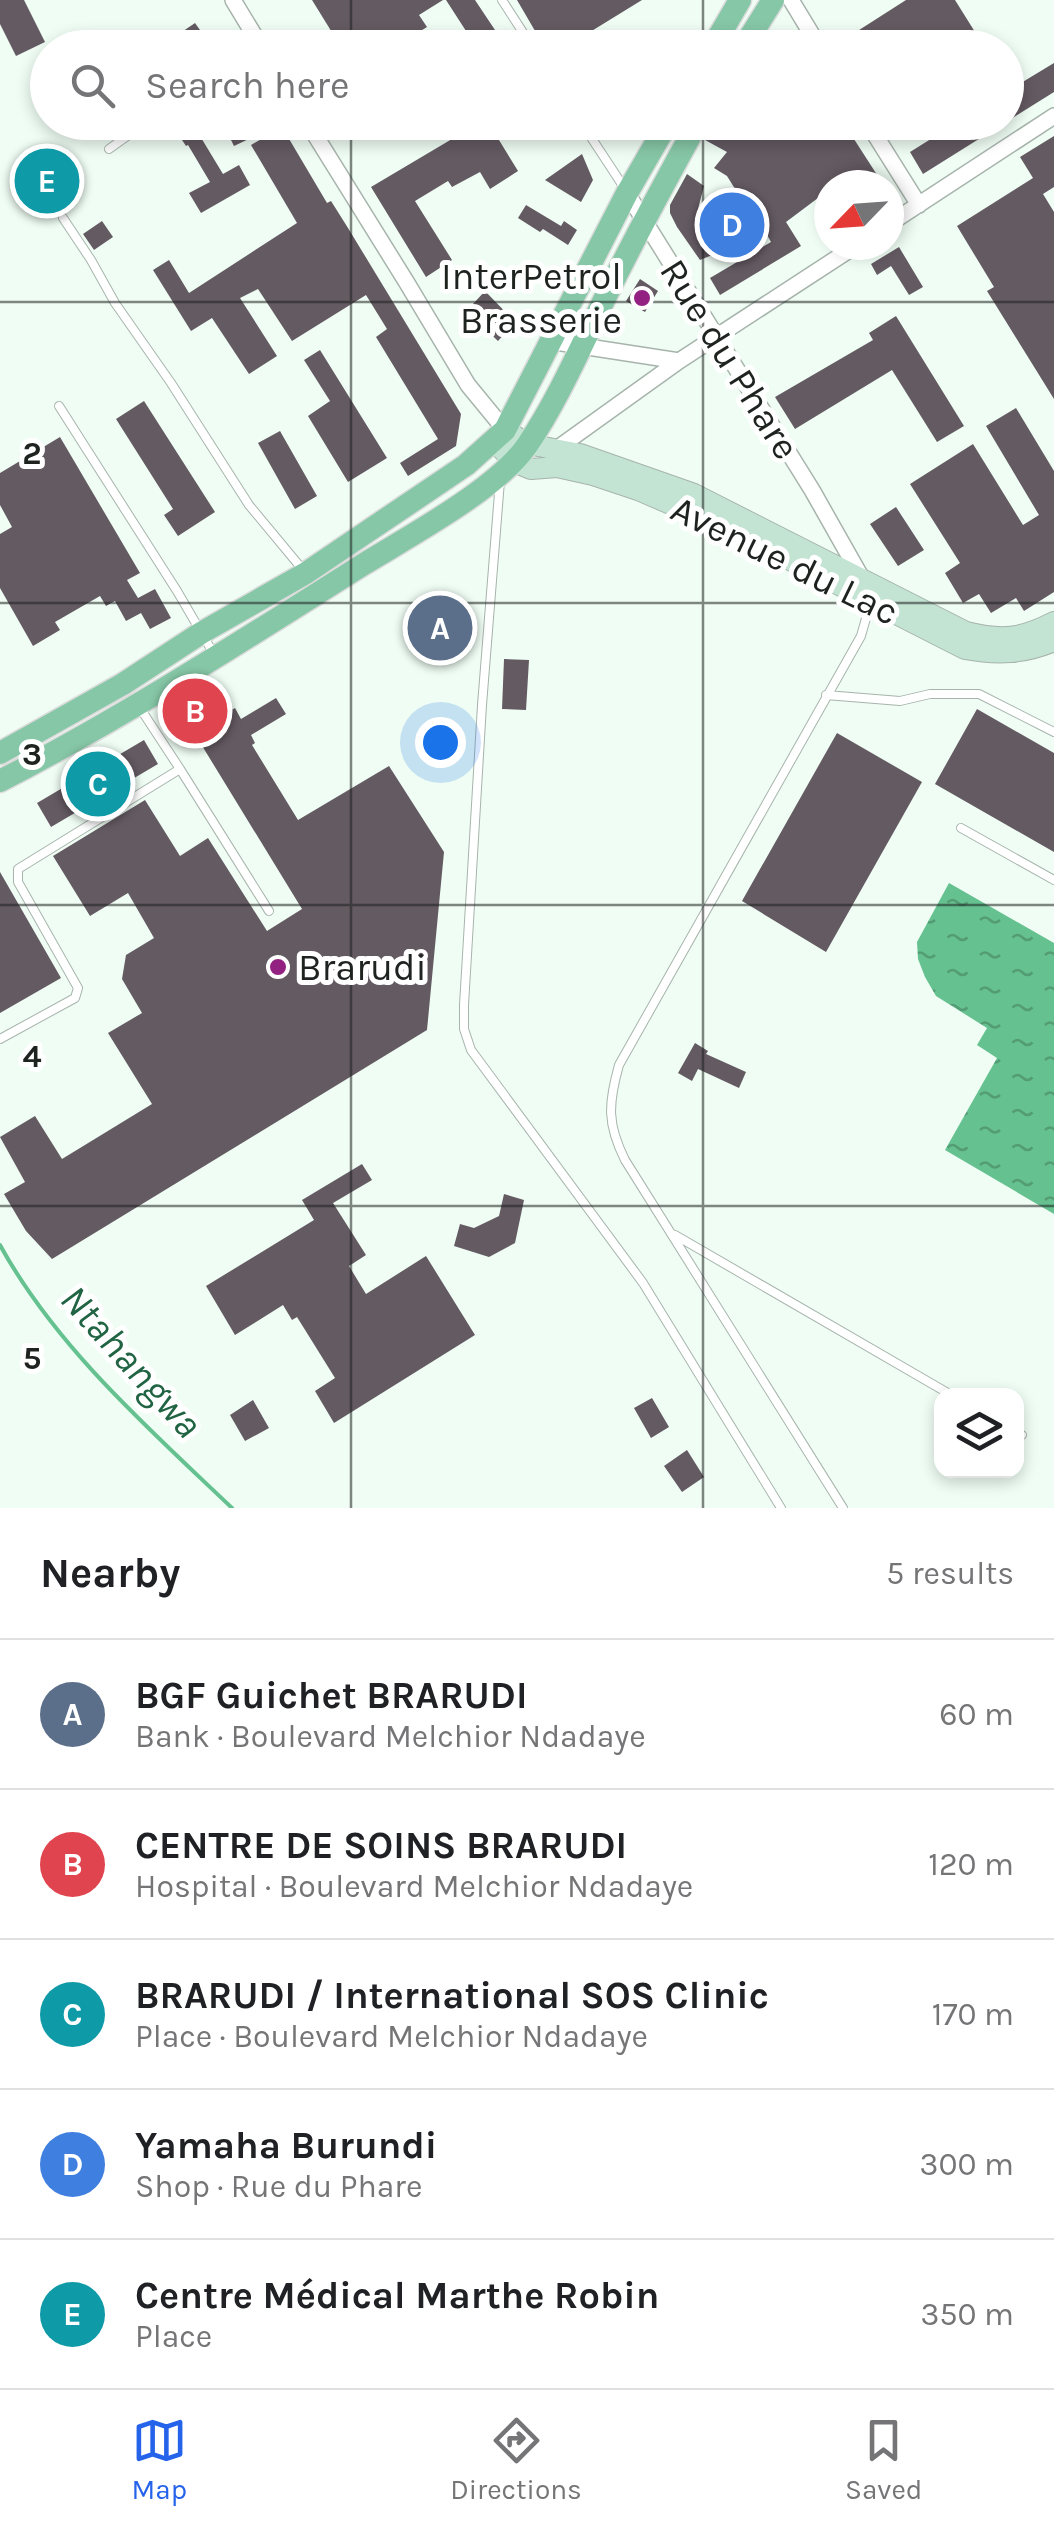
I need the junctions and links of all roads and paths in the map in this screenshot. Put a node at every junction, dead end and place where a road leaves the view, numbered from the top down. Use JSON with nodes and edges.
{"nodes":[{"id":1,"x":233,"y":0,"type":"edge"},
{"id":2,"x":502,"y":0,"type":"edge"},
{"id":3,"x":740,"y":0,"type":"edge"},
{"id":4,"x":772,"y":0,"type":"edge"},
{"id":5,"x":791,"y":0,"type":"edge"},
{"id":6,"x":251,"y":30,"type":"edge"},
{"id":7,"x":521,"y":30,"type":"edge"},
{"id":8,"x":722,"y":30,"type":"edge"},
{"id":9,"x":754,"y":30,"type":"edge"},
{"id":10,"x":809,"y":30,"type":"edge"},
{"id":11,"x":1054,"y":116,"type":"edge"},
{"id":12,"x":1024,"y":136,"type":"edge"},
{"id":13,"x":120,"y":140,"type":"edge"},
{"id":14,"x":318,"y":140,"type":"edge"},
{"id":15,"x":593,"y":140,"type":"edge"},
{"id":16,"x":658,"y":140,"type":"edge"},
{"id":17,"x":688,"y":140,"type":"edge"},
{"id":18,"x":878,"y":140,"type":"edge"},
{"id":19,"x":1018,"y":140,"type":"edge"},
{"id":20,"x":109,"y":148,"type":"dead end"},
{"id":21,"x":627,"y":193,"type":"junction"},
{"id":22,"x":919,"y":205,"type":"junction"},
{"id":23,"x":904,"y":214,"type":"edge"},
{"id":24,"x":63,"y":218,"type":"dead end"},
{"id":25,"x":644,"y":220,"type":"junction"},
{"id":26,"x":834,"y":260,"type":"edge"},
{"id":27,"x":716,"y":336,"type":"junction"},
{"id":28,"x":549,"y":341,"type":"junction"},
{"id":29,"x":582,"y":346,"type":"junction"},
{"id":30,"x":679,"y":361,"type":"junction"},
{"id":31,"x":59,"y":406,"type":"dead end"},
{"id":32,"x":499,"y":435,"type":"junction"},
{"id":33,"x":555,"y":450,"type":"junction"},
{"id":34,"x":514,"y":460,"type":"junction"},
{"id":35,"x":306,"y":573,"type":"junction"},
{"id":36,"x":863,"y":579,"type":"junction"},
{"id":37,"x":871,"y":600,"type":"junction"},
{"id":38,"x":1054,"y":622,"type":"edge"},
{"id":39,"x":201,"y":634,"type":"junction"},
{"id":40,"x":1054,"y":641,"type":"edge"},
{"id":41,"x":215,"y":656,"type":"junction"},
{"id":42,"x":123,"y":684,"type":"junction"},
{"id":43,"x":826,"y":695,"type":"junction"},
{"id":44,"x":138,"y":705,"type":"junction"},
{"id":45,"x":1054,"y":732,"type":"edge"},
{"id":46,"x":0,"y":753,"type":"edge"},
{"id":47,"x":180,"y":769,"type":"junction"},
{"id":48,"x":0,"y":781,"type":"edge"},
{"id":49,"x":961,"y":828,"type":"dead end"},
{"id":50,"x":1054,"y":880,"type":"edge"},
{"id":51,"x":269,"y":911,"type":"dead end"},
{"id":52,"x":0,"y":1039,"type":"edge"},
{"id":53,"x":670,"y":1233,"type":"junction"},
{"id":54,"x":939,"y":1388,"type":"edge"},
{"id":55,"x":780,"y":1508,"type":"edge"},
{"id":56,"x":843,"y":1508,"type":"edge"}],
"edges":[{"from":1,"to":6,"type":"street"},
{"from":2,"to":7,"type":"lane"},
{"from":3,"to":8,"type":"main road"},
{"from":4,"to":9,"type":"main road"},
{"from":5,"to":10,"type":"street"},
{"from":11,"to":12,"type":"street"},
{"from":13,"to":20,"type":"lane"},
{"from":14,"to":32,"type":"street"},
{"from":15,"to":21,"type":"lane","name":"Rue du Phare"},
{"from":16,"to":21,"type":"main road"},
{"from":17,"to":25,"type":"main road"},
{"from":18,"to":22,"type":"street"},
{"from":19,"to":22,"type":"street"},
{"from":21,"to":25,"type":"street","name":"Rue du Phare"},
{"from":21,"to":28,"type":"main road"},
{"from":22,"to":23,"type":"street"},
{"from":24,"to":35,"type":"lane"},
{"from":25,"to":27,"type":"street","name":"Rue du Phare"},
{"from":25,"to":29,"type":"main road"},
{"from":26,"to":27,"type":"street"},
{"from":27,"to":30,"type":"street"},
{"from":27,"to":36,"type":"street","name":"Rue du Phare"},
{"from":28,"to":29,"type":"street"},
{"from":28,"to":32,"type":"main road"},
{"from":29,"to":30,"type":"street"},
{"from":29,"to":34,"type":"main road"},
{"from":30,"to":33,"type":"street"},
{"from":31,"to":39,"type":"lane"},
{"from":32,"to":34,"type":"main road"},
{"from":32,"to":35,"type":"main road"},
{"from":33,"to":34,"type":"main road","name":"Avenue du Lac"},
{"from":33,"to":36,"type":"main road","name":"Avenue du Lac"},
{"from":34,"to":37,"type":"main road","name":"Avenue du Lac"},
{"from":34,"to":41,"type":"main road"},
{"from":34,"to":55,"type":"lane"},
{"from":35,"to":39,"type":"main road"},
{"from":36,"to":37,"type":"street","name":"Rue du Phare"},
{"from":36,"to":38,"type":"main road","name":"Avenue du Lac"},
{"from":37,"to":40,"type":"main road","name":"Avenue du Lac"},
{"from":37,"to":43,"type":"lane"},
{"from":39,"to":41,"type":"lane"},
{"from":39,"to":42,"type":"main road"},
{"from":41,"to":44,"type":"main road"},
{"from":42,"to":44,"type":"lane"},
{"from":42,"to":46,"type":"main road"},
{"from":43,"to":45,"type":"lane"},
{"from":43,"to":53,"type":"lane"},
{"from":44,"to":47,"type":"lane"},
{"from":44,"to":48,"type":"main road"},
{"from":47,"to":51,"type":"lane"},
{"from":47,"to":52,"type":"lane"},
{"from":49,"to":50,"type":"lane"},
{"from":53,"to":54,"type":"lane"},
{"from":53,"to":56,"type":"lane"}]}
